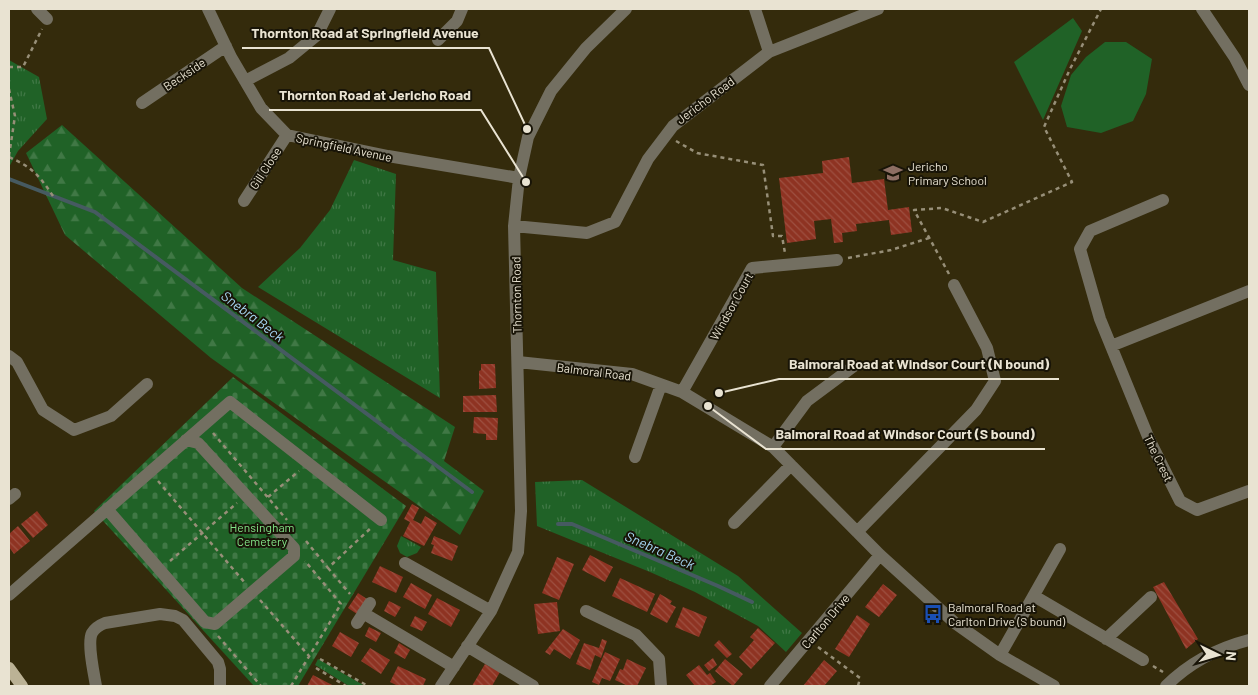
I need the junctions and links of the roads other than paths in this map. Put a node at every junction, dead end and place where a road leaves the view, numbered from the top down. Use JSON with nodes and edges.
{"nodes":[{"id":1,"x":36,"y":9,"type":"edge"},
{"id":2,"x":208,"y":9,"type":"edge"},
{"id":3,"x":330,"y":9,"type":"edge"},
{"id":4,"x":462,"y":9,"type":"edge"},
{"id":5,"x":626,"y":9,"type":"edge"},
{"id":6,"x":755,"y":9,"type":"edge"},
{"id":7,"x":878,"y":9,"type":"edge"},
{"id":8,"x":1202,"y":9,"type":"edge"},
{"id":9,"x":47,"y":20,"type":"road end"},
{"id":10,"x":438,"y":40,"type":"dead end"},
{"id":11,"x":226,"y":46,"type":"junction"},
{"id":12,"x":769,"y":52,"type":"junction"},
{"id":13,"x":245,"y":81,"type":"junction"},
{"id":14,"x":1249,"y":85,"type":"edge"},
{"id":15,"x":142,"y":103,"type":"dead end"},
{"id":16,"x":287,"y":134,"type":"junction"},
{"id":17,"x":518,"y":178,"type":"junction"},
{"id":18,"x":1163,"y":200,"type":"dead end"},
{"id":19,"x":244,"y":201,"type":"dead end"},
{"id":20,"x":514,"y":226,"type":"junction"},
{"id":21,"x":837,"y":260,"type":"road end"},
{"id":22,"x":954,"y":285,"type":"road end"},
{"id":23,"x":1249,"y":291,"type":"edge"},
{"id":24,"x":1111,"y":346,"type":"junction"},
{"id":25,"x":9,"y":356,"type":"edge"},
{"id":26,"x":518,"y":362,"type":"junction"},
{"id":27,"x":854,"y":366,"type":"dead end"},
{"id":28,"x":147,"y":384,"type":"dead end"},
{"id":29,"x":661,"y":385,"type":"junction"},
{"id":30,"x":682,"y":392,"type":"junction"},
{"id":31,"x":186,"y":440,"type":"junction"},
{"id":32,"x":773,"y":447,"type":"junction"},
{"id":33,"x":636,"y":457,"type":"dead end"},
{"id":34,"x":790,"y":465,"type":"junction"},
{"id":35,"x":1249,"y":491,"type":"edge"},
{"id":36,"x":107,"y":509,"type":"junction"},
{"id":37,"x":381,"y":520,"type":"road end"},
{"id":38,"x":734,"y":523,"type":"dead end"},
{"id":39,"x":857,"y":532,"type":"junction"},
{"id":40,"x":1060,"y":549,"type":"dead end"},
{"id":41,"x":880,"y":555,"type":"junction"},
{"id":42,"x":414,"y":563,"type":"dead end"},
{"id":43,"x":9,"y":595,"type":"edge"},
{"id":44,"x":1034,"y":596,"type":"junction"},
{"id":45,"x":1151,"y":597,"type":"dead end"},
{"id":46,"x":491,"y":611,"type":"junction"},
{"id":47,"x":586,"y":611,"type":"dead end"},
{"id":48,"x":363,"y":613,"type":"dead end"},
{"id":49,"x":1106,"y":638,"type":"junction"},
{"id":50,"x":1249,"y":640,"type":"edge"},
{"id":51,"x":467,"y":646,"type":"junction"},
{"id":52,"x":1000,"y":655,"type":"junction"},
{"id":53,"x":1143,"y":660,"type":"road end"},
{"id":54,"x":454,"y":667,"type":"junction"},
{"id":55,"x":9,"y":668,"type":"edge"},
{"id":56,"x":1170,"y":682,"type":"edge"},
{"id":57,"x":22,"y":686,"type":"edge"},
{"id":58,"x":96,"y":686,"type":"edge"},
{"id":59,"x":220,"y":686,"type":"edge"},
{"id":60,"x":441,"y":686,"type":"edge"},
{"id":61,"x":533,"y":686,"type":"edge"},
{"id":62,"x":661,"y":686,"type":"edge"},
{"id":63,"x":770,"y":686,"type":"edge"},
{"id":64,"x":1054,"y":686,"type":"edge"}],
"edges":[{"from":1,"to":9,"type":"street"},
{"from":2,"to":11,"type":"street","name":"Springfield Avenue"},
{"from":3,"to":13,"type":"street"},
{"from":4,"to":10,"type":"street"},
{"from":5,"to":17,"type":"street","name":"Thornton Road"},
{"from":6,"to":12,"type":"street"},
{"from":7,"to":12,"type":"street","name":"Jericho Road"},
{"from":8,"to":14,"type":"street"},
{"from":11,"to":13,"type":"street","name":"Springfield Avenue"},
{"from":11,"to":15,"type":"street","name":"Beckside"},
{"from":12,"to":20,"type":"street","name":"Jericho Road"},
{"from":13,"to":16,"type":"street","name":"Springfield Avenue"},
{"from":16,"to":17,"type":"street","name":"Springfield Avenue"},
{"from":16,"to":19,"type":"street","name":"Gill Close"},
{"from":17,"to":20,"type":"street","name":"Thornton Road"},
{"from":18,"to":24,"type":"street","name":"The Crest"},
{"from":20,"to":26,"type":"street","name":"Thornton Road"},
{"from":21,"to":30,"type":"street","name":"Windsor Court"},
{"from":22,"to":39,"type":"street"},
{"from":23,"to":24,"type":"street"},
{"from":24,"to":35,"type":"street","name":"The Crest"},
{"from":25,"to":28,"type":"street"},
{"from":26,"to":29,"type":"street","name":"Balmoral Road"},
{"from":26,"to":46,"type":"street","name":"Thornton Road"},
{"from":27,"to":32,"type":"street"},
{"from":29,"to":30,"type":"street","name":"Balmoral Road"},
{"from":29,"to":33,"type":"street"},
{"from":30,"to":32,"type":"street","name":"Balmoral Road"},
{"from":31,"to":36,"type":"street"},
{"from":31,"to":36,"type":"street"},
{"from":31,"to":37,"type":"street"},
{"from":32,"to":34,"type":"street","name":"Balmoral Road"},
{"from":34,"to":38,"type":"street"},
{"from":34,"to":39,"type":"street","name":"Balmoral Road"},
{"from":36,"to":43,"type":"street"},
{"from":39,"to":41,"type":"street","name":"Balmoral Road"},
{"from":40,"to":44,"type":"street"},
{"from":41,"to":52,"type":"street","name":"Balmoral Road"},
{"from":41,"to":63,"type":"street","name":"Carlton Drive"},
{"from":42,"to":46,"type":"street"},
{"from":44,"to":49,"type":"street"},
{"from":44,"to":52,"type":"street"},
{"from":45,"to":49,"type":"street"},
{"from":46,"to":51,"type":"street","name":"Thornton Road"},
{"from":47,"to":62,"type":"street"},
{"from":48,"to":54,"type":"street"},
{"from":49,"to":53,"type":"street"},
{"from":50,"to":56,"type":"street"},
{"from":51,"to":54,"type":"street","name":"Thornton Road"},
{"from":51,"to":61,"type":"street"},
{"from":52,"to":64,"type":"street","name":"Balmoral Road"},
{"from":54,"to":60,"type":"street","name":"Thornton Road"},
{"from":55,"to":57,"type":"main road"},
{"from":58,"to":59,"type":"street"}]}
